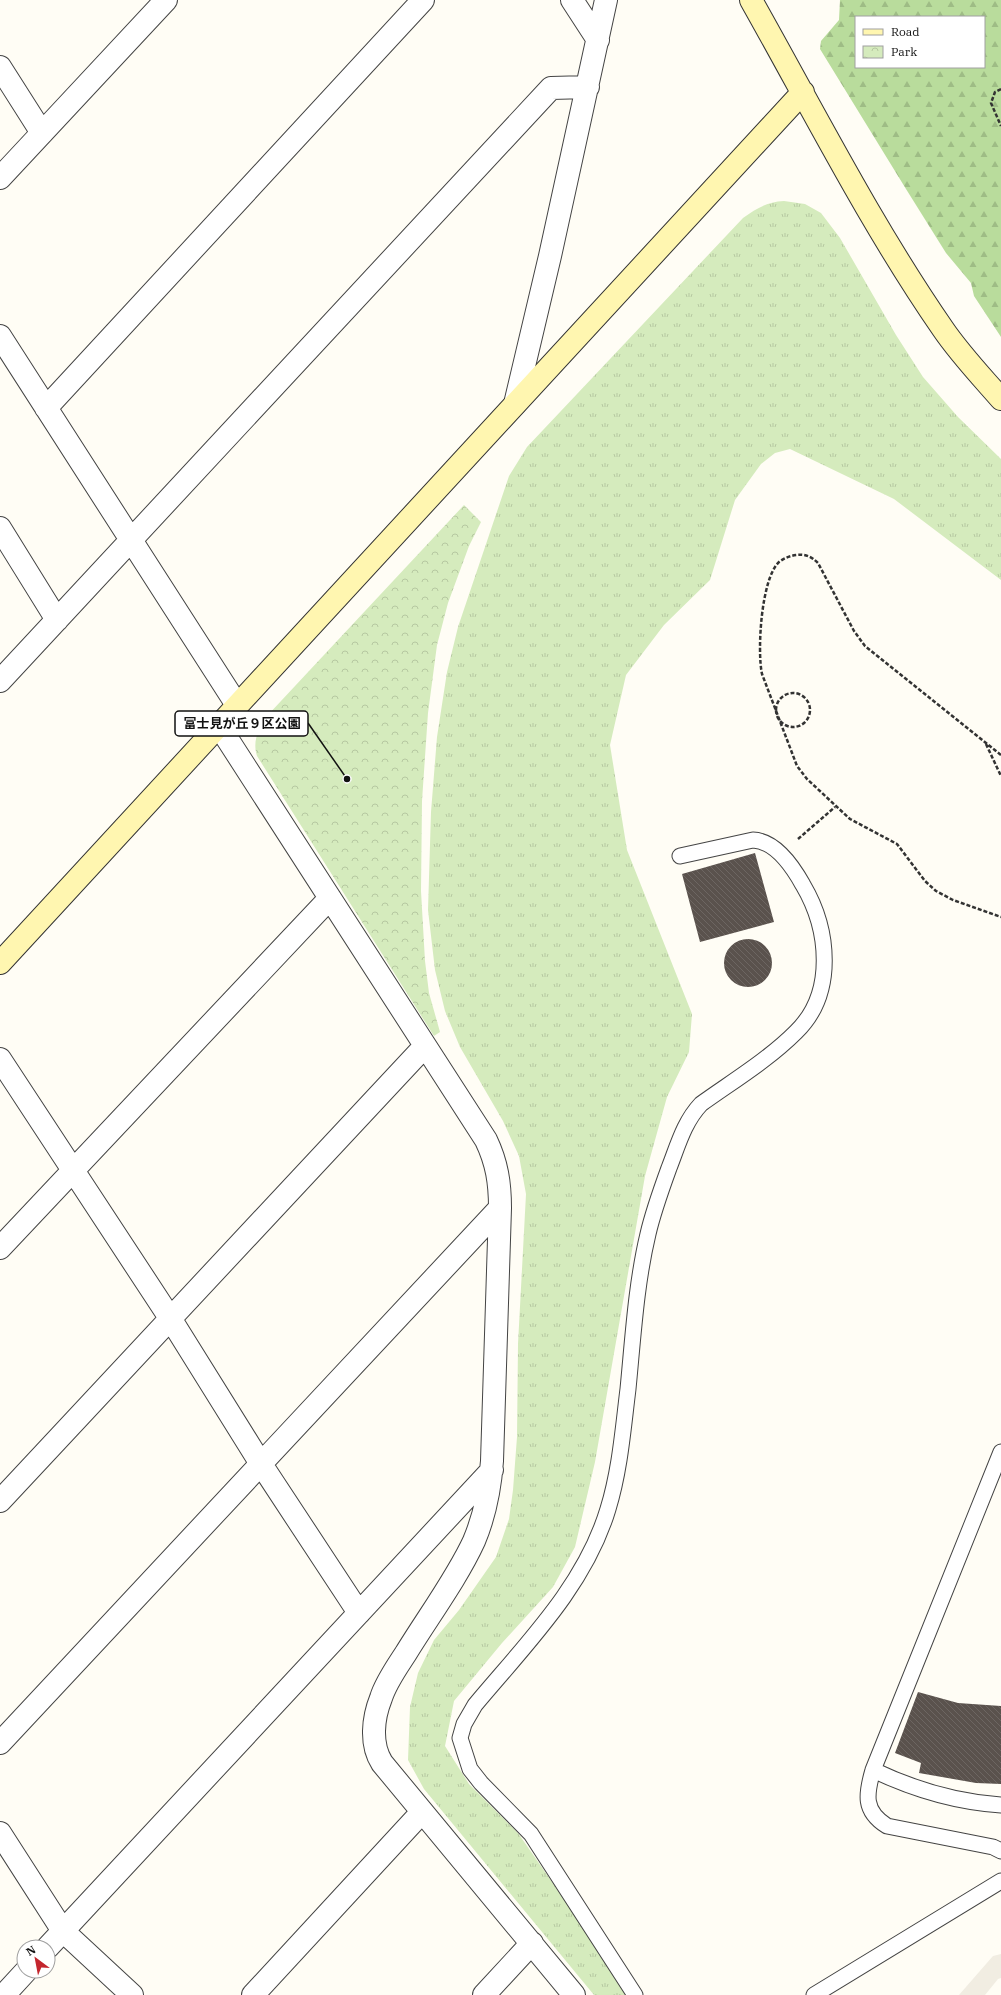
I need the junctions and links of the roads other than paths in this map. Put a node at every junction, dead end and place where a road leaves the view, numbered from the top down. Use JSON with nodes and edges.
{"nodes":[{"id":1,"x":166,"y":0,"type":"edge"},
{"id":2,"x":423,"y":0,"type":"edge"},
{"id":3,"x":572,"y":0,"type":"edge"},
{"id":4,"x":606,"y":0,"type":"edge"},
{"id":5,"x":751,"y":0,"type":"edge"},
{"id":6,"x":598,"y":40,"type":"junction"},
{"id":7,"x":0,"y":67,"type":"edge"},
{"id":8,"x":588,"y":87,"type":"junction"},
{"id":9,"x":803,"y":92,"type":"junction"},
{"id":10,"x":42,"y":132,"type":"junction"},
{"id":11,"x":0,"y":178,"type":"edge"},
{"id":12,"x":0,"y":336,"type":"edge"},
{"id":13,"x":1001,"y":399,"type":"edge"},
{"id":14,"x":515,"y":404,"type":"junction"},
{"id":15,"x":46,"y":408,"type":"junction"},
{"id":16,"x":0,"y":528,"type":"edge"},
{"id":17,"x":131,"y":540,"type":"junction"},
{"id":18,"x":57,"y":620,"type":"junction"},
{"id":19,"x":0,"y":681,"type":"edge"},
{"id":20,"x":237,"y":705,"type":"junction"},
{"id":21,"x":219,"y":726,"type":"junction"},
{"id":22,"x":680,"y":856,"type":"dead end"},
{"id":23,"x":330,"y":898,"type":"junction"},
{"id":24,"x":0,"y":963,"type":"edge"},
{"id":25,"x":425,"y":1046,"type":"junction"},
{"id":26,"x":0,"y":1059,"type":"edge"},
{"id":27,"x":73,"y":1171,"type":"junction"},
{"id":28,"x":500,"y":1208,"type":"junction"},
{"id":29,"x":0,"y":1248,"type":"edge"},
{"id":30,"x":170,"y":1318,"type":"junction"},
{"id":31,"x":1001,"y":1452,"type":"edge"},
{"id":32,"x":261,"y":1464,"type":"junction"},
{"id":33,"x":492,"y":1470,"type":"junction"},
{"id":34,"x":0,"y":1501,"type":"edge"},
{"id":35,"x":359,"y":1613,"type":"junction"},
{"id":36,"x":0,"y":1743,"type":"edge"},
{"id":37,"x":873,"y":1770,"type":"junction"},
{"id":38,"x":1001,"y":1805,"type":"edge"},
{"id":39,"x":422,"y":1812,"type":"junction"},
{"id":40,"x":0,"y":1833,"type":"edge"},
{"id":41,"x":1001,"y":1851,"type":"edge"},
{"id":42,"x":1001,"y":1881,"type":"edge"},
{"id":43,"x":63,"y":1931,"type":"junction"},
{"id":44,"x":56,"y":1939,"type":"edge"},
{"id":45,"x":532,"y":1943,"type":"junction"},
{"id":46,"x":19,"y":1979,"type":"edge"},
{"id":47,"x":4,"y":1995,"type":"edge"},
{"id":48,"x":132,"y":1995,"type":"edge"},
{"id":49,"x":253,"y":1995,"type":"edge"},
{"id":50,"x":484,"y":1995,"type":"edge"},
{"id":51,"x":574,"y":1995,"type":"edge"},
{"id":52,"x":635,"y":1995,"type":"edge"},
{"id":53,"x":814,"y":1995,"type":"edge"}],
"edges":[{"from":1,"to":10,"type":"street"},
{"from":2,"to":15,"type":"street"},
{"from":3,"to":6,"type":"street"},
{"from":4,"to":6,"type":"street"},
{"from":5,"to":9,"type":"street"},
{"from":6,"to":8,"type":"street"},
{"from":7,"to":10,"type":"street"},
{"from":8,"to":14,"type":"street"},
{"from":8,"to":17,"type":"street"},
{"from":9,"to":13,"type":"street"},
{"from":9,"to":14,"type":"street"},
{"from":10,"to":11,"type":"street"},
{"from":12,"to":15,"type":"street"},
{"from":14,"to":20,"type":"street"},
{"from":15,"to":17,"type":"street"},
{"from":16,"to":18,"type":"street"},
{"from":17,"to":18,"type":"street"},
{"from":17,"to":20,"type":"street"},
{"from":18,"to":19,"type":"street"},
{"from":20,"to":21,"type":"street"},
{"from":21,"to":23,"type":"street"},
{"from":21,"to":24,"type":"street"},
{"from":22,"to":52,"type":"lane"},
{"from":23,"to":25,"type":"street"},
{"from":23,"to":27,"type":"street"},
{"from":25,"to":28,"type":"street"},
{"from":25,"to":30,"type":"street"},
{"from":26,"to":27,"type":"street"},
{"from":27,"to":29,"type":"street"},
{"from":27,"to":30,"type":"street"},
{"from":28,"to":32,"type":"street"},
{"from":28,"to":33,"type":"street"},
{"from":30,"to":32,"type":"street"},
{"from":30,"to":34,"type":"street"},
{"from":31,"to":37,"type":"lane"},
{"from":32,"to":35,"type":"street"},
{"from":32,"to":36,"type":"street"},
{"from":33,"to":35,"type":"street"},
{"from":33,"to":39,"type":"street"},
{"from":35,"to":43,"type":"street"},
{"from":37,"to":38,"type":"lane"},
{"from":37,"to":41,"type":"lane"},
{"from":39,"to":45,"type":"street"},
{"from":39,"to":49,"type":"street"},
{"from":40,"to":43,"type":"street"},
{"from":42,"to":53,"type":"lane"},
{"from":43,"to":44,"type":"street"},
{"from":43,"to":48,"type":"street"},
{"from":45,"to":50,"type":"street"},
{"from":45,"to":51,"type":"street"},
{"from":46,"to":47,"type":"street"}]}
